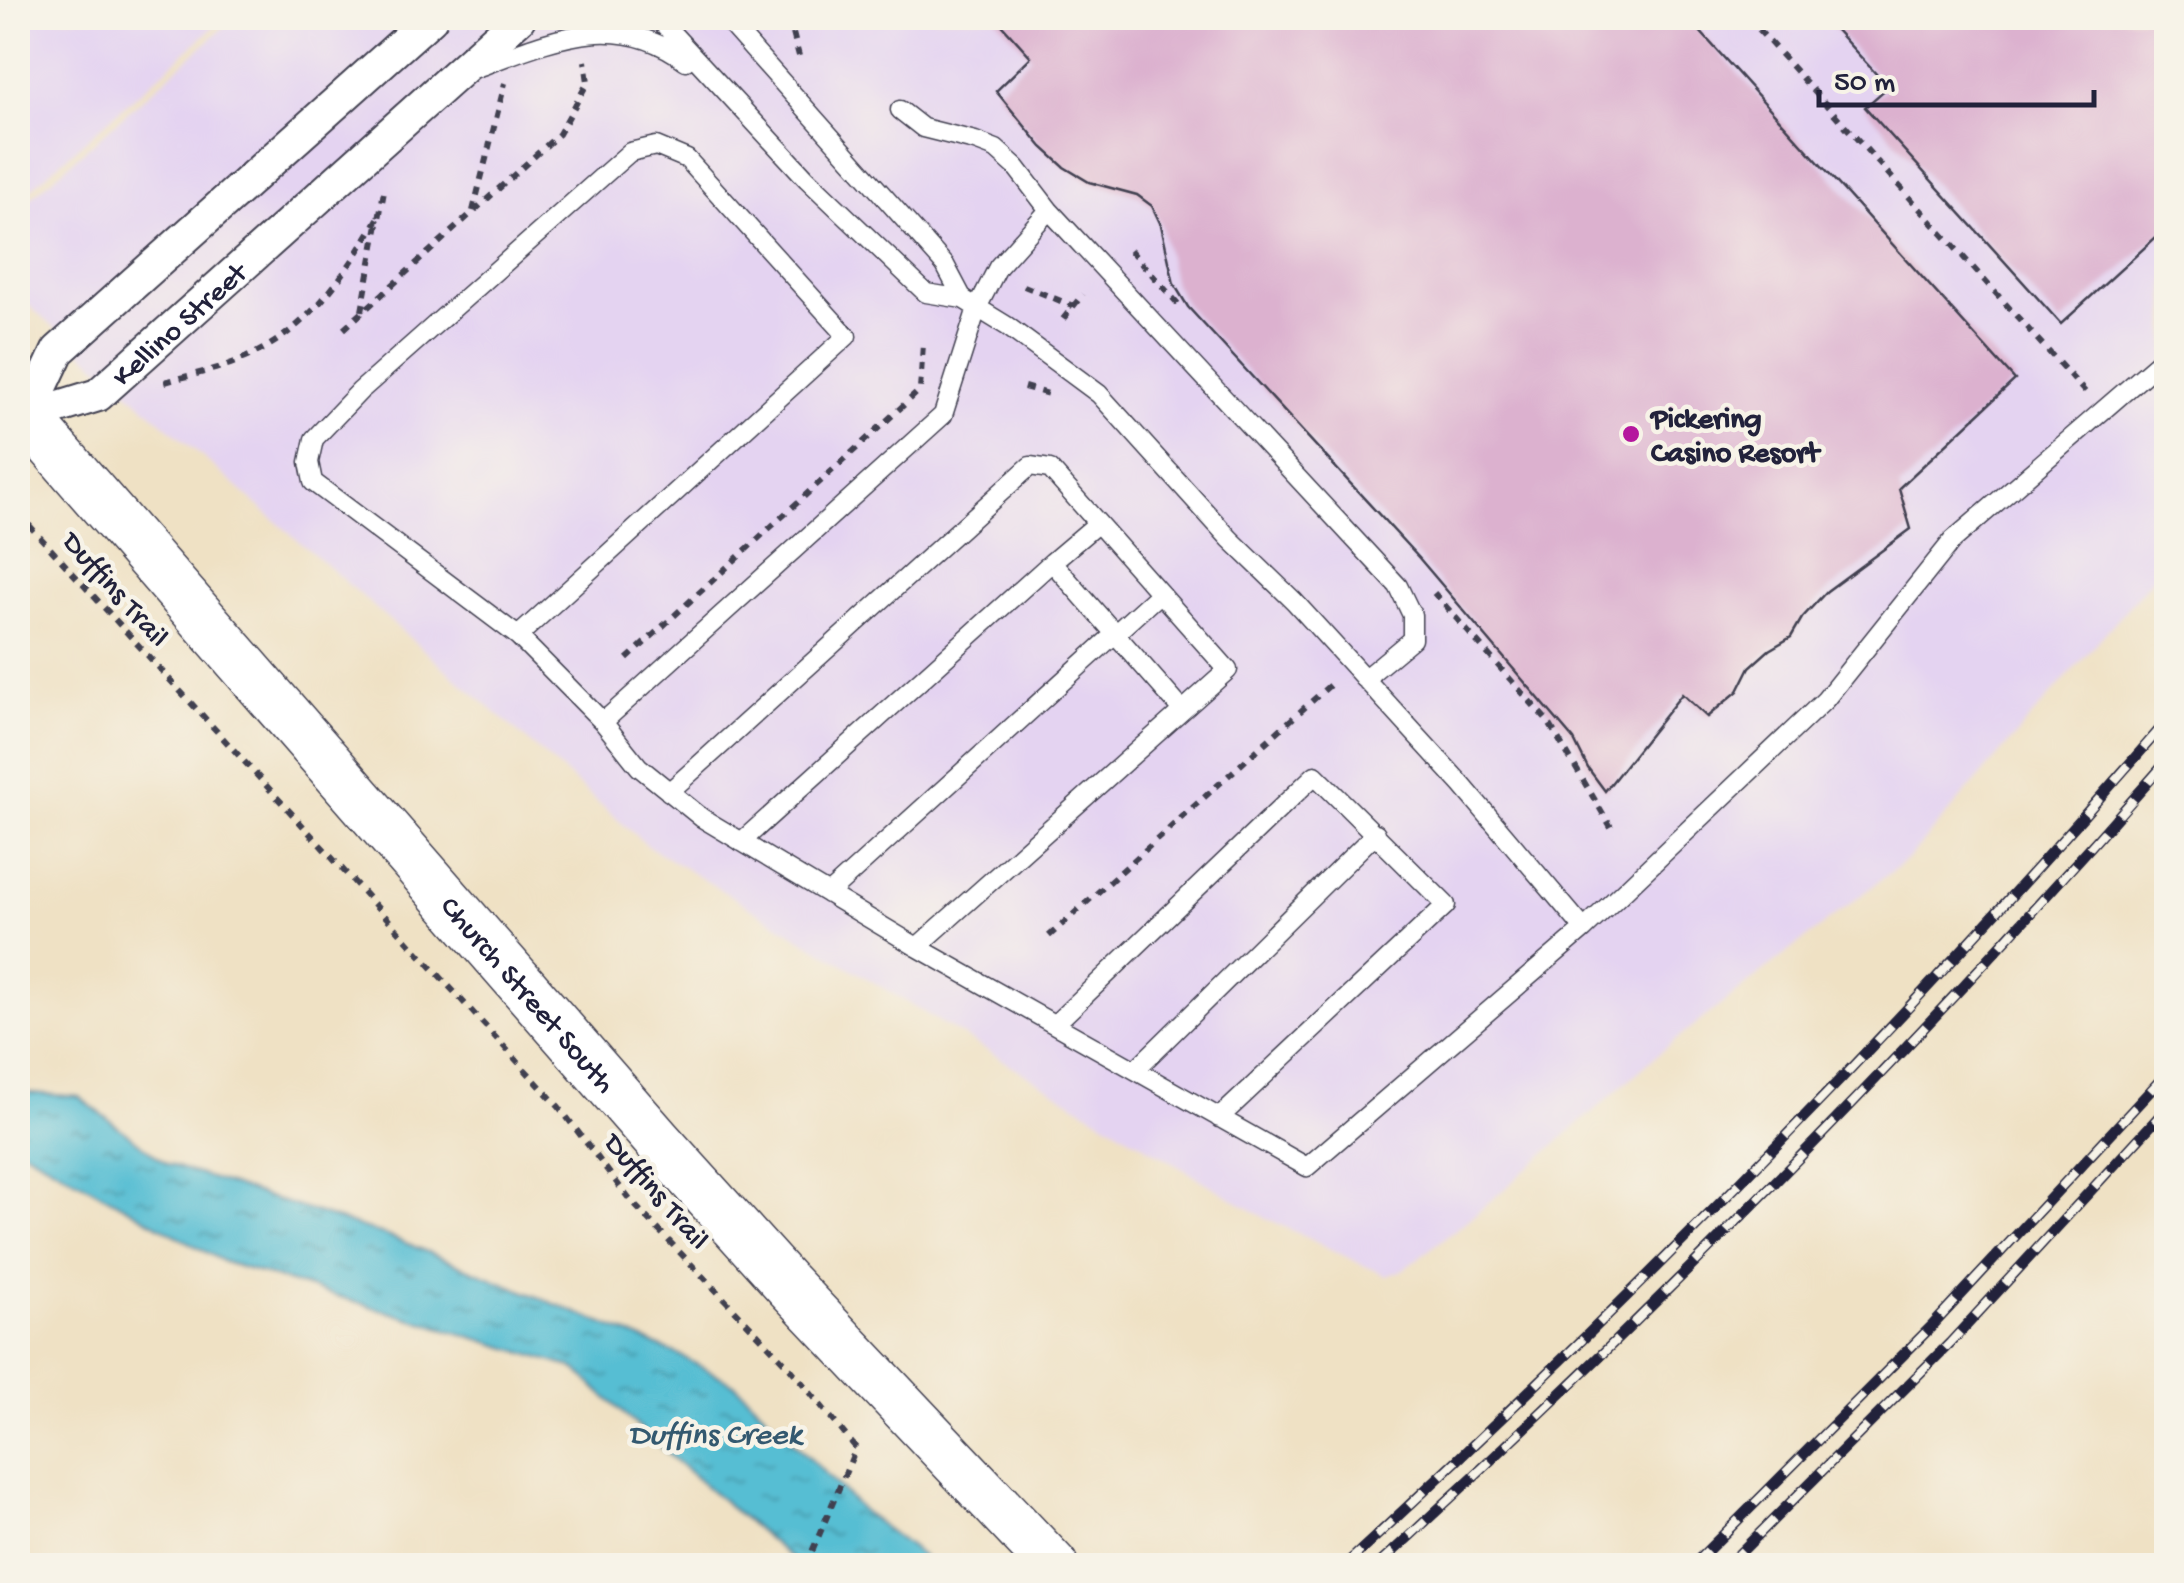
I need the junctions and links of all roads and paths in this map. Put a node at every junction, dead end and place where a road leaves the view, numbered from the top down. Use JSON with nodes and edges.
{"nodes":[{"id":1,"x":432,"y":18,"type":"edge"},
{"id":2,"x":519,"y":18,"type":"edge"},
{"id":3,"x":658,"y":18,"type":"edge"},
{"id":4,"x":725,"y":18,"type":"edge"},
{"id":5,"x":789,"y":18,"type":"edge"},
{"id":6,"x":1748,"y":18,"type":"edge"},
{"id":7,"x":799,"y":56,"type":"dead end"},
{"id":8,"x":584,"y":60,"type":"dead end"},
{"id":9,"x":454,"y":76,"type":"junction"},
{"id":10,"x":505,"y":82,"type":"dead end"},
{"id":11,"x":719,"y":86,"type":"junction"},
{"id":12,"x":900,"y":110,"type":"dead end"},
{"id":13,"x":386,"y":179,"type":"dead end"},
{"id":14,"x":1049,"y":210,"type":"junction"},
{"id":15,"x":473,"y":213,"type":"junction"},
{"id":16,"x":380,"y":217,"type":"junction"},
{"id":17,"x":1024,"y":286,"type":"dead end"},
{"id":18,"x":1083,"y":294,"type":"dead end"},
{"id":19,"x":970,"y":304,"type":"junction"},
{"id":20,"x":1073,"y":306,"type":"junction"},
{"id":21,"x":362,"y":312,"type":"junction"},
{"id":22,"x":1063,"y":319,"type":"dead end"},
{"id":23,"x":344,"y":329,"type":"dead end"},
{"id":24,"x":922,"y":344,"type":"dead end"},
{"id":25,"x":2166,"y":356,"type":"edge"},
{"id":26,"x":158,"y":385,"type":"dead end"},
{"id":27,"x":2103,"y":412,"type":"junction"},
{"id":28,"x":21,"y":416,"type":"edge"},
{"id":29,"x":18,"y":512,"type":"edge"},
{"id":30,"x":1098,"y":523,"type":"junction"},
{"id":31,"x":1052,"y":562,"type":"junction"},
{"id":32,"x":1160,"y":593,"type":"junction"},
{"id":33,"x":1114,"y":633,"type":"junction"},
{"id":34,"x":518,"y":636,"type":"junction"},
{"id":35,"x":616,"y":669,"type":"dead end"},
{"id":36,"x":1364,"y":679,"type":"junction"},
{"id":37,"x":1331,"y":684,"type":"dead end"},
{"id":38,"x":1182,"y":710,"type":"junction"},
{"id":39,"x":603,"y":722,"type":"junction"},
{"id":40,"x":669,"y":792,"type":"junction"},
{"id":41,"x":1376,"y":833,"type":"junction"},
{"id":42,"x":742,"y":842,"type":"junction"},
{"id":43,"x":828,"y":894,"type":"junction"},
{"id":44,"x":1584,"y":929,"type":"junction"},
{"id":45,"x":1049,"y":936,"type":"dead end"},
{"id":46,"x":917,"y":947,"type":"junction"},
{"id":47,"x":1055,"y":1024,"type":"junction"},
{"id":48,"x":1134,"y":1070,"type":"junction"},
{"id":49,"x":1220,"y":1118,"type":"junction"},
{"id":50,"x":806,"y":1566,"type":"edge"},
{"id":51,"x":1054,"y":1566,"type":"edge"}],
"edges":[{"from":1,"to":28,"type":"street","name":"Kellino Street"},
{"from":2,"to":9,"type":"street","name":"Kellino Street"},
{"from":3,"to":11,"type":"lane"},
{"from":4,"to":19,"type":"lane"},
{"from":5,"to":7,"type":"path"},
{"from":6,"to":27,"type":"path"},
{"from":8,"to":15,"type":"path"},
{"from":9,"to":11,"type":"lane"},
{"from":9,"to":28,"type":"street","name":"Kellino Street"},
{"from":10,"to":15,"type":"path"},
{"from":11,"to":19,"type":"lane"},
{"from":12,"to":14,"type":"lane"},
{"from":13,"to":16,"type":"path"},
{"from":14,"to":19,"type":"lane"},
{"from":14,"to":36,"type":"lane"},
{"from":15,"to":21,"type":"path"},
{"from":16,"to":21,"type":"path"},
{"from":16,"to":26,"type":"path"},
{"from":17,"to":20,"type":"path"},
{"from":18,"to":20,"type":"path"},
{"from":19,"to":36,"type":"lane"},
{"from":19,"to":39,"type":"lane"},
{"from":20,"to":22,"type":"path"},
{"from":21,"to":23,"type":"path"},
{"from":24,"to":35,"type":"path"},
{"from":25,"to":27,"type":"lane"},
{"from":27,"to":44,"type":"lane"},
{"from":28,"to":51,"type":"main road","name":"Church Street South"},
{"from":29,"to":50,"type":"path","name":"Duffins Trail"},
{"from":30,"to":31,"type":"lane"},
{"from":30,"to":32,"type":"lane"},
{"from":30,"to":40,"type":"lane"},
{"from":31,"to":33,"type":"lane"},
{"from":31,"to":42,"type":"lane"},
{"from":32,"to":33,"type":"lane"},
{"from":32,"to":38,"type":"lane"},
{"from":33,"to":38,"type":"lane"},
{"from":33,"to":43,"type":"lane"},
{"from":34,"to":34,"type":"lane"},
{"from":34,"to":39,"type":"lane"},
{"from":36,"to":44,"type":"lane"},
{"from":37,"to":45,"type":"path"},
{"from":38,"to":46,"type":"lane"},
{"from":39,"to":40,"type":"lane"},
{"from":40,"to":42,"type":"lane"},
{"from":41,"to":47,"type":"lane"},
{"from":41,"to":48,"type":"lane"},
{"from":41,"to":49,"type":"lane"},
{"from":42,"to":43,"type":"lane"},
{"from":43,"to":46,"type":"lane"},
{"from":44,"to":49,"type":"lane"},
{"from":46,"to":47,"type":"lane"},
{"from":47,"to":48,"type":"lane"},
{"from":48,"to":49,"type":"lane"}]}
